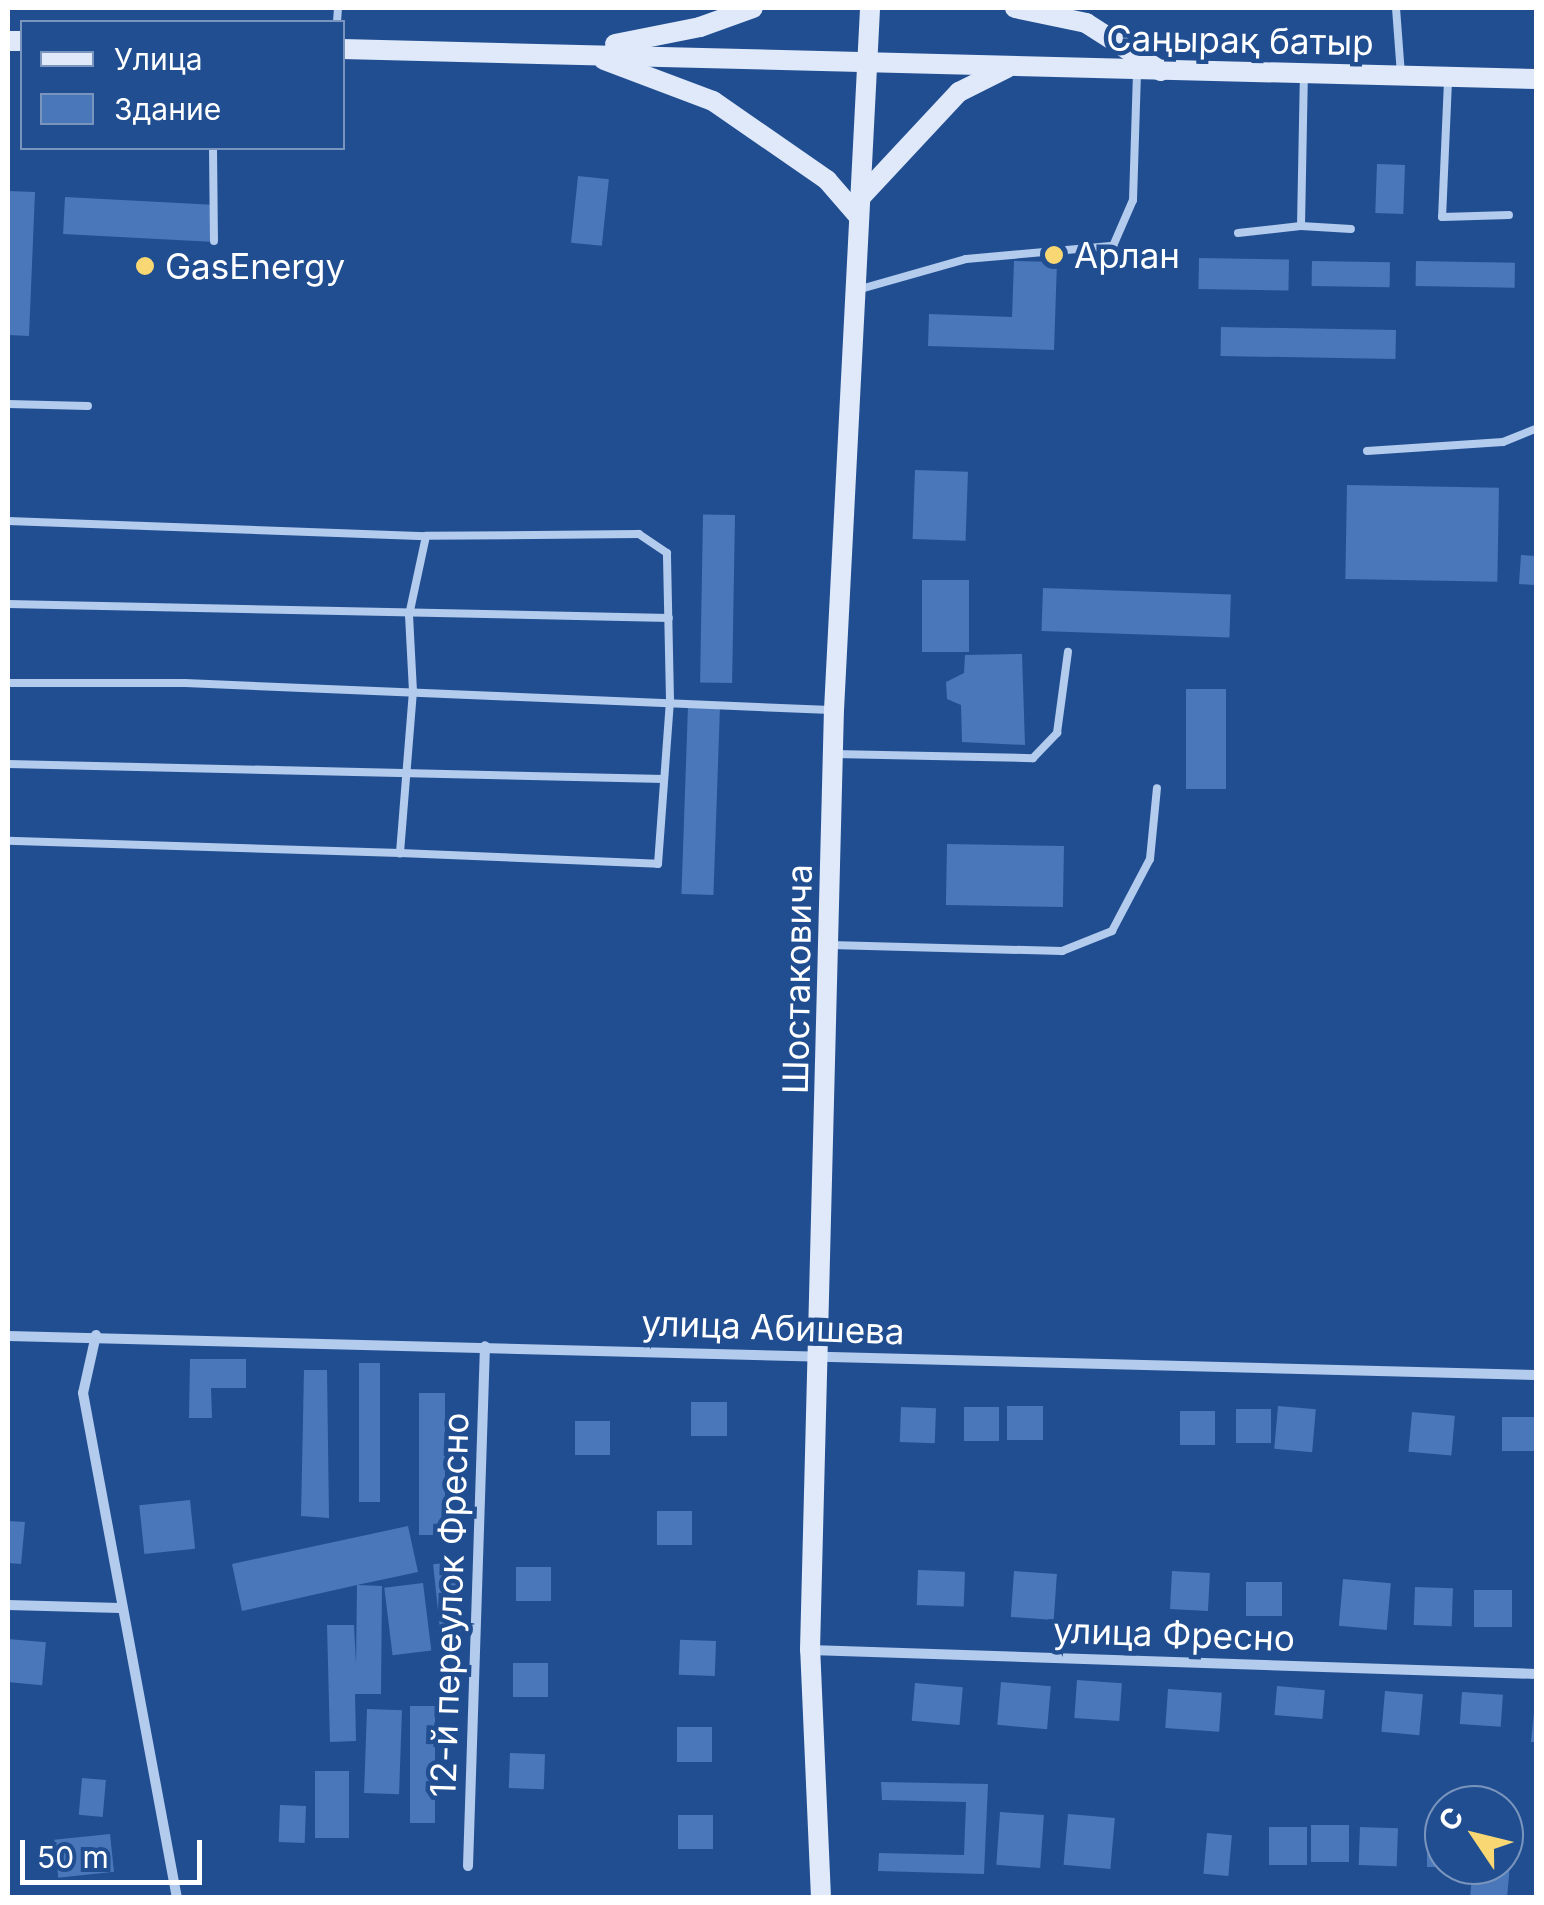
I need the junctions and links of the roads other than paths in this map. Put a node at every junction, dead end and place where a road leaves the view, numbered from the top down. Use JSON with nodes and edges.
{"nodes":[{"id":1,"x":752,"y":8,"type":"edge"},
{"id":2,"x":870,"y":8,"type":"edge"},
{"id":3,"x":1015,"y":8,"type":"edge"},
{"id":4,"x":1396,"y":8,"type":"edge"},
{"id":5,"x":345,"y":49,"type":"edge"},
{"id":6,"x":576,"y":52,"type":"junction"},
{"id":7,"x":870,"y":62,"type":"junction"},
{"id":8,"x":1008,"y":67,"type":"junction"},
{"id":9,"x":1137,"y":72,"type":"junction"},
{"id":10,"x":1163,"y":72,"type":"junction"},
{"id":11,"x":1304,"y":74,"type":"junction"},
{"id":12,"x":1400,"y":74,"type":"junction"},
{"id":13,"x":1448,"y":76,"type":"junction"},
{"id":14,"x":1536,"y":78,"type":"edge"},
{"id":15,"x":213,"y":150,"type":"edge"},
{"id":16,"x":859,"y":208,"type":"junction"},
{"id":17,"x":1509,"y":215,"type":"dead end"},
{"id":18,"x":1300,"y":226,"type":"junction"},
{"id":19,"x":1350,"y":229,"type":"dead end"},
{"id":20,"x":1238,"y":234,"type":"dead end"},
{"id":21,"x":214,"y":241,"type":"dead end"},
{"id":22,"x":852,"y":291,"type":"junction"},
{"id":23,"x":8,"y":404,"type":"edge"},
{"id":24,"x":88,"y":406,"type":"dead end"},
{"id":25,"x":1536,"y":429,"type":"edge"},
{"id":26,"x":1368,"y":451,"type":"dead end"},
{"id":27,"x":8,"y":521,"type":"edge"},
{"id":28,"x":426,"y":536,"type":"junction"},
{"id":29,"x":8,"y":604,"type":"edge"},
{"id":30,"x":409,"y":614,"type":"junction"},
{"id":31,"x":668,"y":618,"type":"junction"},
{"id":32,"x":1068,"y":652,"type":"dead end"},
{"id":33,"x":8,"y":683,"type":"edge"},
{"id":34,"x":413,"y":691,"type":"junction"},
{"id":35,"x":670,"y":700,"type":"junction"},
{"id":36,"x":834,"y":710,"type":"junction"},
{"id":37,"x":834,"y":754,"type":"junction"},
{"id":38,"x":8,"y":764,"type":"edge"},
{"id":39,"x":406,"y":772,"type":"junction"},
{"id":40,"x":664,"y":779,"type":"junction"},
{"id":41,"x":1157,"y":788,"type":"dead end"},
{"id":42,"x":8,"y":841,"type":"edge"},
{"id":43,"x":400,"y":853,"type":"junction"},
{"id":44,"x":830,"y":945,"type":"junction"},
{"id":45,"x":96,"y":1335,"type":"junction"},
{"id":46,"x":8,"y":1336,"type":"edge"},
{"id":47,"x":485,"y":1346,"type":"junction"},
{"id":48,"x":821,"y":1356,"type":"junction"},
{"id":49,"x":1536,"y":1375,"type":"edge"},
{"id":50,"x":8,"y":1605,"type":"edge"},
{"id":51,"x":120,"y":1608,"type":"junction"},
{"id":52,"x":810,"y":1650,"type":"junction"},
{"id":53,"x":1536,"y":1674,"type":"edge"},
{"id":54,"x":468,"y":1866,"type":"dead end"},
{"id":55,"x":177,"y":1898,"type":"edge"},
{"id":56,"x":822,"y":1898,"type":"edge"}],
"edges":[{"from":1,"to":6,"type":"street"},
{"from":2,"to":7,"type":"street","name":"Шостаковича"},
{"from":3,"to":10,"type":"street"},
{"from":4,"to":12,"type":"lane"},
{"from":5,"to":6,"type":"street","name":"Саңырақ батыр"},
{"from":6,"to":7,"type":"street","name":"Саңырақ батыр"},
{"from":6,"to":16,"type":"street"},
{"from":7,"to":8,"type":"street","name":"Саңырақ батыр"},
{"from":7,"to":16,"type":"street","name":"Шостаковича"},
{"from":8,"to":9,"type":"street","name":"Саңырақ батыр"},
{"from":8,"to":16,"type":"street"},
{"from":9,"to":10,"type":"street","name":"Саңырақ батыр"},
{"from":9,"to":22,"type":"lane"},
{"from":10,"to":11,"type":"street","name":"Саңырақ батыр"},
{"from":11,"to":12,"type":"street","name":"Саңырақ батыр"},
{"from":11,"to":18,"type":"lane"},
{"from":12,"to":13,"type":"street","name":"Саңырақ батыр"},
{"from":13,"to":14,"type":"street","name":"Саңырақ батыр"},
{"from":13,"to":17,"type":"lane"},
{"from":15,"to":21,"type":"lane"},
{"from":16,"to":22,"type":"street","name":"Шостаковича"},
{"from":18,"to":19,"type":"lane"},
{"from":18,"to":20,"type":"lane"},
{"from":22,"to":36,"type":"street","name":"Шостаковича"},
{"from":23,"to":24,"type":"lane"},
{"from":25,"to":26,"type":"lane"},
{"from":27,"to":28,"type":"lane"},
{"from":28,"to":30,"type":"lane"},
{"from":28,"to":31,"type":"lane"},
{"from":29,"to":30,"type":"lane"},
{"from":30,"to":31,"type":"lane"},
{"from":30,"to":34,"type":"lane"},
{"from":31,"to":35,"type":"lane"},
{"from":32,"to":37,"type":"lane"},
{"from":33,"to":34,"type":"lane"},
{"from":34,"to":35,"type":"lane"},
{"from":34,"to":39,"type":"lane"},
{"from":35,"to":36,"type":"lane"},
{"from":35,"to":40,"type":"lane"},
{"from":36,"to":37,"type":"street","name":"Шостаковича"},
{"from":37,"to":44,"type":"street","name":"Шостаковича"},
{"from":38,"to":39,"type":"lane"},
{"from":39,"to":40,"type":"lane"},
{"from":39,"to":43,"type":"lane"},
{"from":40,"to":43,"type":"lane"},
{"from":41,"to":44,"type":"lane"},
{"from":42,"to":43,"type":"lane"},
{"from":44,"to":48,"type":"street","name":"Шостаковича"},
{"from":45,"to":46,"type":"street","name":"улица Абишева"},
{"from":45,"to":47,"type":"street","name":"улица Абишева"},
{"from":45,"to":51,"type":"street"},
{"from":47,"to":48,"type":"street","name":"улица Абишева"},
{"from":47,"to":54,"type":"street","name":"12-й переулок Фресно"},
{"from":48,"to":49,"type":"street","name":"улица Абишева"},
{"from":48,"to":52,"type":"street","name":"Шостаковича"},
{"from":50,"to":51,"type":"street"},
{"from":51,"to":55,"type":"street"},
{"from":52,"to":53,"type":"street","name":"улица Фресно"},
{"from":52,"to":56,"type":"street","name":"Шостаковича"}]}
